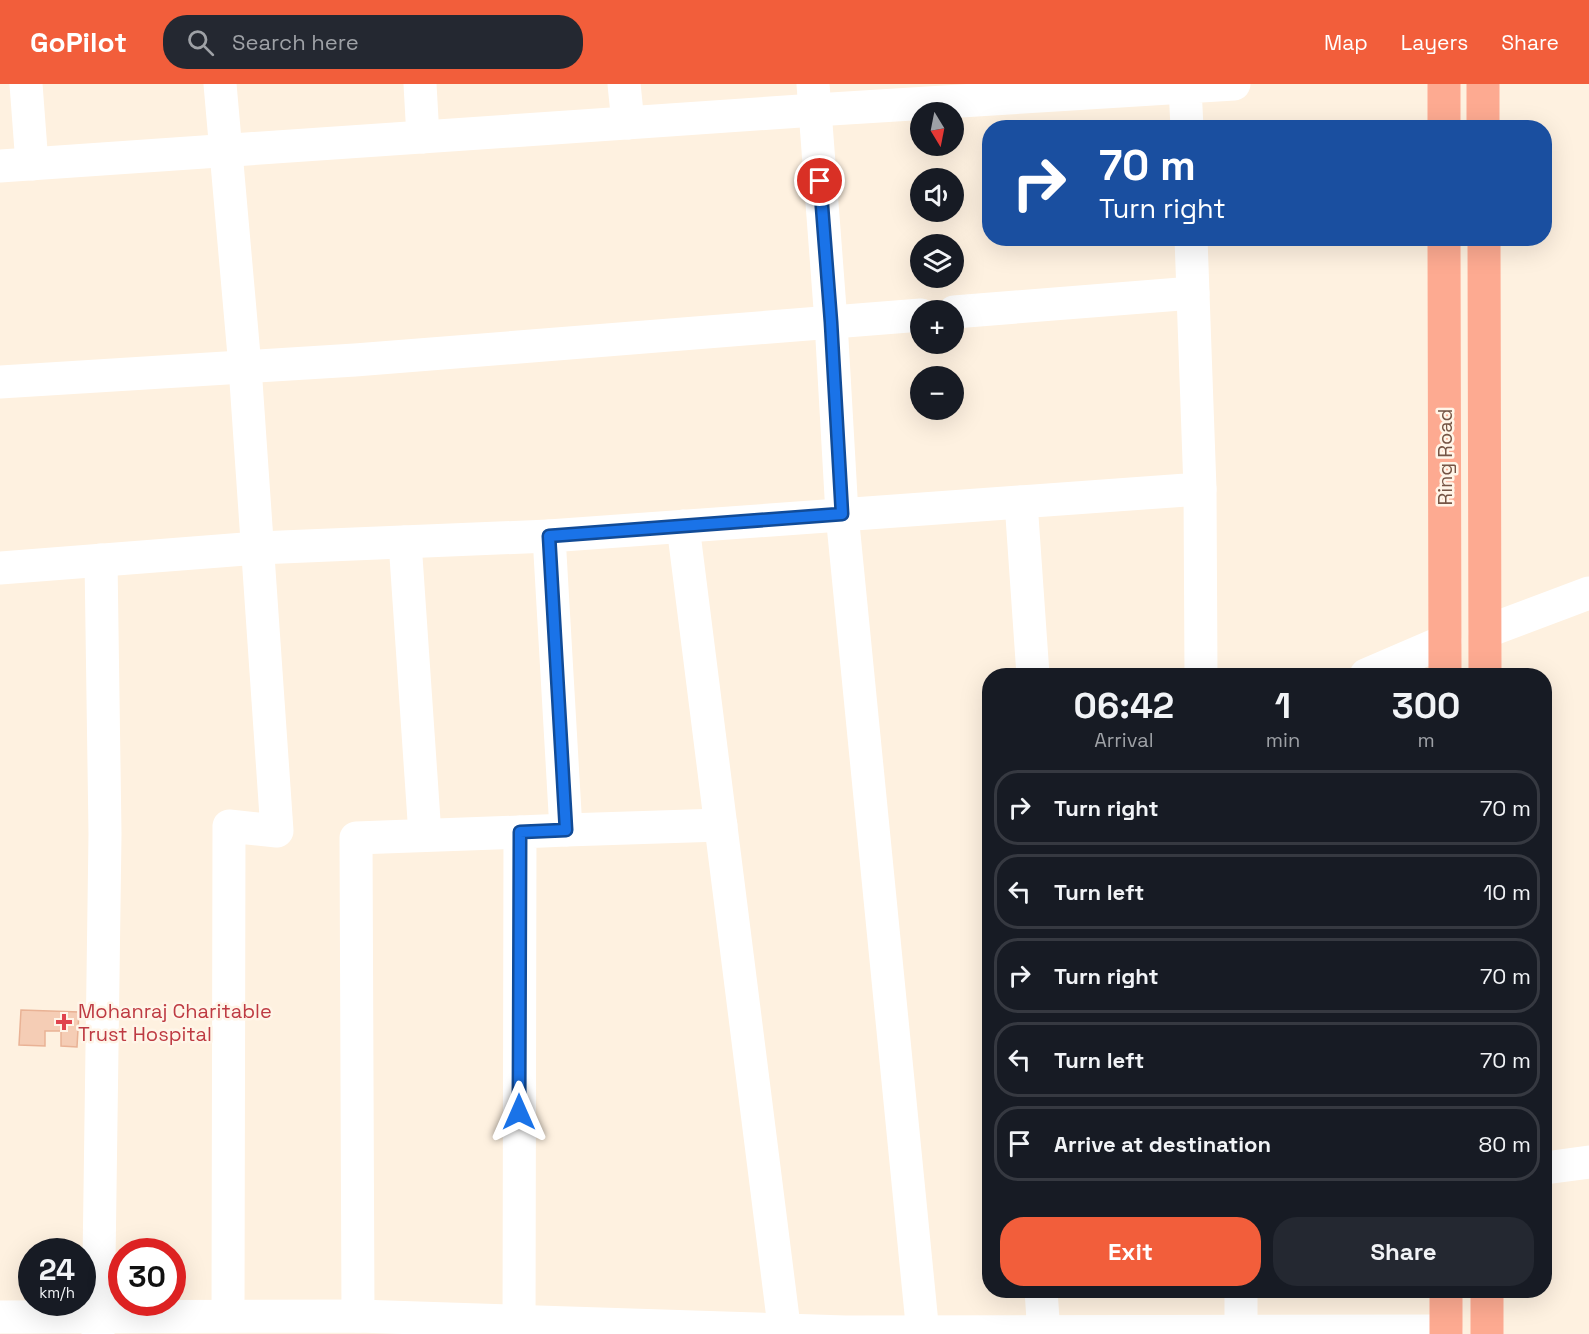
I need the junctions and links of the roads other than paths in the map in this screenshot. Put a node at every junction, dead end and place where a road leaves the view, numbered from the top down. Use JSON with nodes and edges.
{"nodes":[{"id":1,"x":26,"y":84,"type":"edge"},
{"id":2,"x":220,"y":84,"type":"edge"},
{"id":3,"x":420,"y":84,"type":"edge"},
{"id":4,"x":624,"y":84,"type":"edge"},
{"id":5,"x":1234,"y":84,"type":"edge"},
{"id":6,"x":1444,"y":84,"type":"edge"},
{"id":7,"x":1483,"y":84,"type":"edge"},
{"id":8,"x":1185,"y":87,"type":"junction"},
{"id":9,"x":814,"y":97,"type":"edge"},
{"id":10,"x":1187,"y":120,"type":"edge"},
{"id":11,"x":1444,"y":120,"type":"edge"},
{"id":12,"x":1484,"y":120,"type":"edge"},
{"id":13,"x":628,"y":123,"type":"junction"},
{"id":14,"x":423,"y":137,"type":"junction"},
{"id":15,"x":225,"y":151,"type":"junction"},
{"id":16,"x":16,"y":165,"type":"edge"},
{"id":17,"x":1191,"y":246,"type":"edge"},
{"id":18,"x":1444,"y":246,"type":"edge"},
{"id":19,"x":1484,"y":246,"type":"edge"},
{"id":20,"x":1193,"y":293,"type":"junction"},
{"id":21,"x":964,"y":311,"type":"edge"},
{"id":22,"x":910,"y":316,"type":"edge"},
{"id":23,"x":831,"y":322,"type":"junction"},
{"id":24,"x":245,"y":367,"type":"junction"},
{"id":25,"x":0,"y":382,"type":"edge"},
{"id":26,"x":1200,"y":489,"type":"junction"},
{"id":27,"x":1021,"y":502,"type":"junction"},
{"id":28,"x":842,"y":514,"type":"junction"},
{"id":29,"x":683,"y":526,"type":"junction"},
{"id":30,"x":549,"y":536,"type":"junction"},
{"id":31,"x":405,"y":542,"type":"junction"},
{"id":32,"x":258,"y":548,"type":"junction"},
{"id":33,"x":101,"y":560,"type":"junction"},
{"id":34,"x":0,"y":568,"type":"edge"},
{"id":35,"x":1589,"y":593,"type":"edge"},
{"id":36,"x":1485,"y":632,"type":"junction"},
{"id":37,"x":1445,"y":641,"type":"junction"},
{"id":38,"x":1033,"y":668,"type":"edge"},
{"id":39,"x":1201,"y":668,"type":"edge"},
{"id":40,"x":1382,"y":668,"type":"edge"},
{"id":41,"x":1445,"y":668,"type":"edge"},
{"id":42,"x":1485,"y":668,"type":"edge"},
{"id":43,"x":721,"y":825,"type":"junction"},
{"id":44,"x":566,"y":830,"type":"junction"},
{"id":45,"x":520,"y":832,"type":"junction"},
{"id":46,"x":425,"y":835,"type":"junction"},
{"id":47,"x":1589,"y":1162,"type":"edge"},
{"id":48,"x":1552,"y":1167,"type":"edge"},
{"id":49,"x":1042,"y":1298,"type":"edge"},
{"id":50,"x":1241,"y":1298,"type":"edge"},
{"id":51,"x":1446,"y":1298,"type":"edge"},
{"id":52,"x":1487,"y":1298,"type":"edge"},
{"id":53,"x":228,"y":1316,"type":"junction"},
{"id":54,"x":358,"y":1316,"type":"junction"},
{"id":55,"x":0,"y":1317,"type":"edge"},
{"id":56,"x":99,"y":1325,"type":"edge"},
{"id":57,"x":182,"y":1325,"type":"edge"},
{"id":58,"x":519,"y":1328,"type":"edge"},
{"id":59,"x":664,"y":1330,"type":"edge"},
{"id":60,"x":1241,"y":1331,"type":"junction"},
{"id":61,"x":785,"y":1332,"type":"edge"},
{"id":62,"x":1446,"y":1332,"type":"edge"},
{"id":63,"x":923,"y":1333,"type":"edge"},
{"id":64,"x":1044,"y":1333,"type":"edge"},
{"id":65,"x":1181,"y":1333,"type":"edge"},
{"id":66,"x":1487,"y":1334,"type":"edge"}],
"edges":[{"from":1,"to":16,"type":"street"},
{"from":2,"to":15,"type":"street"},
{"from":3,"to":14,"type":"street"},
{"from":4,"to":13,"type":"street"},
{"from":5,"to":8,"type":"street"},
{"from":6,"to":11,"type":"highway"},
{"from":7,"to":12,"type":"highway"},
{"from":8,"to":9,"type":"street"},
{"from":8,"to":10,"type":"street"},
{"from":9,"to":13,"type":"street"},
{"from":9,"to":23,"type":"street"},
{"from":13,"to":14,"type":"street"},
{"from":14,"to":15,"type":"street"},
{"from":15,"to":16,"type":"street"},
{"from":15,"to":24,"type":"street"},
{"from":17,"to":20,"type":"street"},
{"from":18,"to":37,"type":"highway","name":"Ring Road"},
{"from":19,"to":36,"type":"highway","name":"Ring Road"},
{"from":20,"to":21,"type":"street"},
{"from":20,"to":26,"type":"street"},
{"from":22,"to":23,"type":"street"},
{"from":23,"to":24,"type":"street"},
{"from":23,"to":28,"type":"street"},
{"from":24,"to":25,"type":"street"},
{"from":24,"to":32,"type":"street"},
{"from":26,"to":27,"type":"street"},
{"from":26,"to":39,"type":"street"},
{"from":27,"to":28,"type":"street"},
{"from":27,"to":38,"type":"street"},
{"from":28,"to":29,"type":"street"},
{"from":28,"to":63,"type":"street"},
{"from":29,"to":30,"type":"street"},
{"from":29,"to":43,"type":"street"},
{"from":30,"to":31,"type":"street"},
{"from":30,"to":44,"type":"street"},
{"from":31,"to":32,"type":"street"},
{"from":31,"to":46,"type":"street"},
{"from":32,"to":33,"type":"street"},
{"from":32,"to":53,"type":"street"},
{"from":33,"to":34,"type":"street"},
{"from":33,"to":56,"type":"street"},
{"from":35,"to":36,"type":"street"},
{"from":36,"to":42,"type":"highway","name":"Ring Road"},
{"from":37,"to":40,"type":"street"},
{"from":37,"to":41,"type":"highway","name":"Ring Road"},
{"from":43,"to":44,"type":"street"},
{"from":43,"to":61,"type":"street"},
{"from":44,"to":45,"type":"street"},
{"from":45,"to":46,"type":"street"},
{"from":45,"to":58,"type":"street"},
{"from":46,"to":54,"type":"street"},
{"from":47,"to":48,"type":"street"},
{"from":49,"to":64,"type":"street"},
{"from":50,"to":60,"type":"street"},
{"from":51,"to":62,"type":"highway"},
{"from":52,"to":66,"type":"highway"},
{"from":53,"to":54,"type":"street"},
{"from":53,"to":57,"type":"street"},
{"from":54,"to":58,"type":"street"},
{"from":55,"to":56,"type":"street"},
{"from":56,"to":57,"type":"street"},
{"from":58,"to":59,"type":"street"},
{"from":59,"to":61,"type":"street"},
{"from":60,"to":62,"type":"street"},
{"from":60,"to":65,"type":"street"},
{"from":61,"to":63,"type":"street"},
{"from":63,"to":64,"type":"street"},
{"from":64,"to":65,"type":"street"}]}
